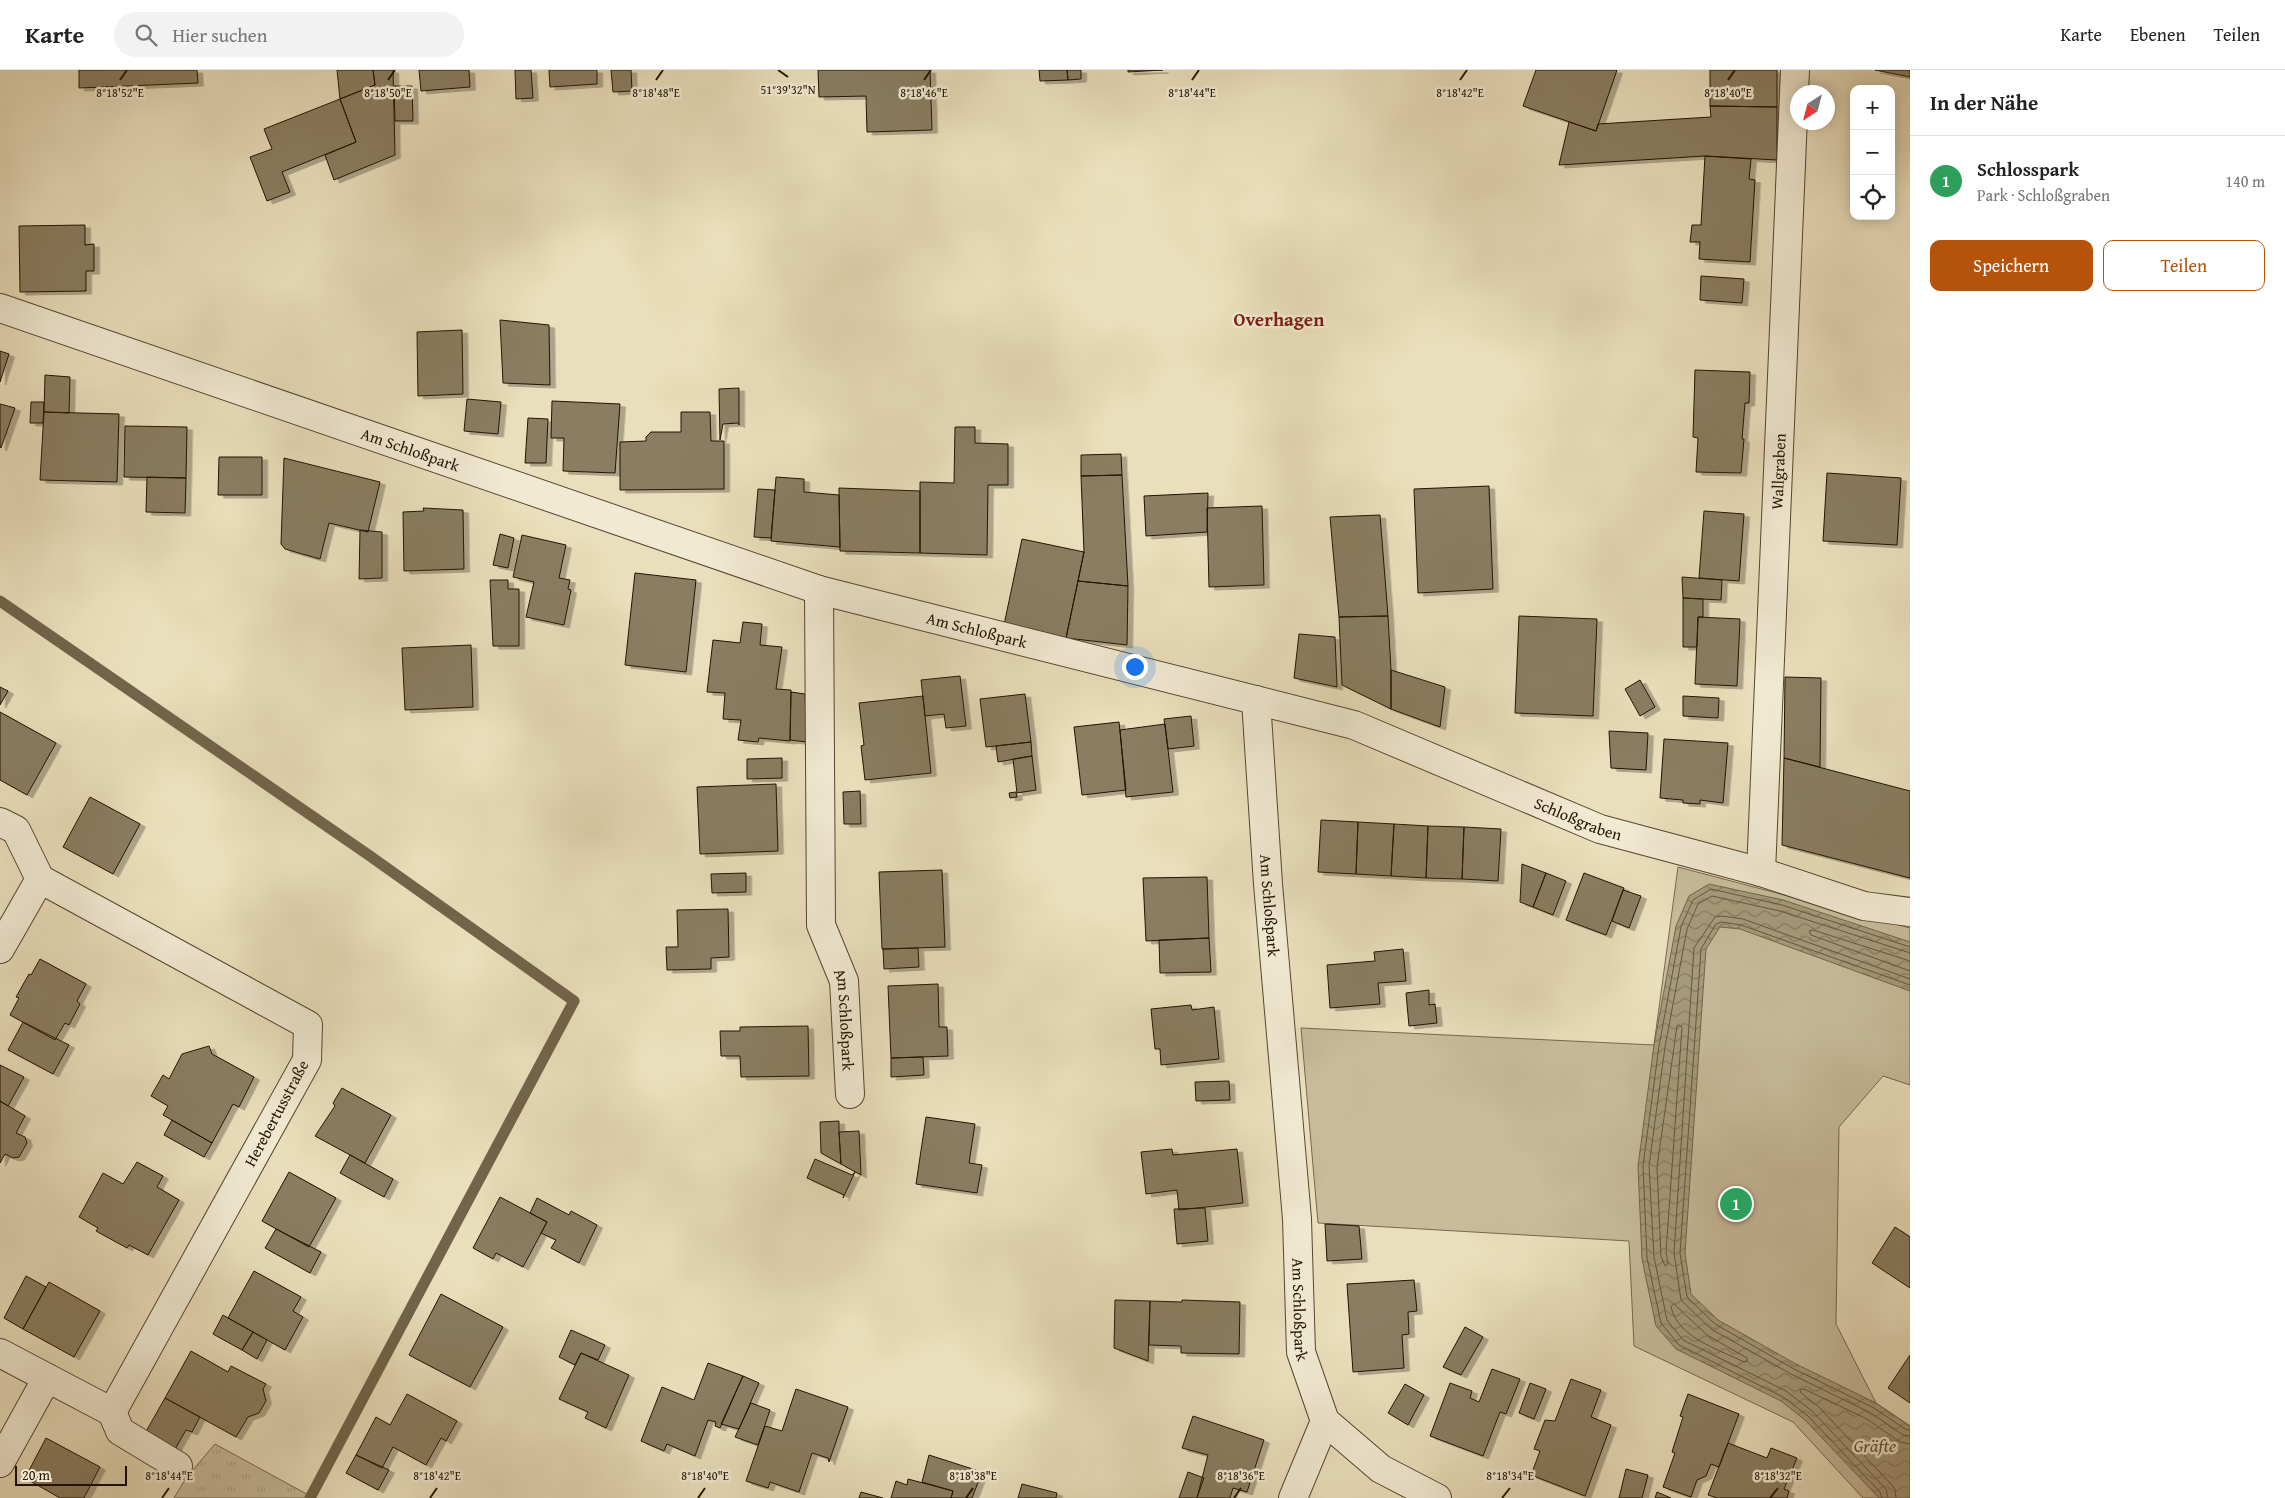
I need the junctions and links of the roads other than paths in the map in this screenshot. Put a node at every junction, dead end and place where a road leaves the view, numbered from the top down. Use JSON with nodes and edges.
{"nodes":[{"id":1,"x":1795,"y":70,"type":"edge"},
{"id":2,"x":0,"y":308,"type":"edge"},
{"id":3,"x":820,"y":590,"type":"junction"},
{"id":4,"x":1256,"y":700,"type":"junction"},
{"id":5,"x":0,"y":822,"type":"edge"},
{"id":6,"x":1761,"y":872,"type":"junction"},
{"id":7,"x":40,"y":879,"type":"junction"},
{"id":8,"x":1910,"y":912,"type":"edge"},
{"id":9,"x":0,"y":949,"type":"edge"},
{"id":10,"x":850,"y":1094,"type":"dead end"},
{"id":11,"x":0,"y":1352,"type":"edge"},
{"id":12,"x":47,"y":1378,"type":"junction"},
{"id":13,"x":112,"y":1412,"type":"junction"},
{"id":14,"x":1325,"y":1421,"type":"junction"},
{"id":15,"x":0,"y":1463,"type":"edge"},
{"id":16,"x":178,"y":1466,"type":"dead end"},
{"id":17,"x":1293,"y":1498,"type":"edge"},
{"id":18,"x":1437,"y":1498,"type":"edge"}],
"edges":[{"from":1,"to":6,"type":"street","name":"Wallgraben"},
{"from":2,"to":3,"type":"street","name":"Am Schloßpark"},
{"from":3,"to":4,"type":"street","name":"Am Schloßpark"},
{"from":3,"to":10,"type":"street","name":"Am Schloßpark"},
{"from":4,"to":6,"type":"street","name":"Schloßgraben"},
{"from":4,"to":14,"type":"street","name":"Am Schloßpark"},
{"from":5,"to":7,"type":"street"},
{"from":6,"to":8,"type":"street","name":"Schloßgraben"},
{"from":7,"to":9,"type":"street"},
{"from":7,"to":13,"type":"street","name":"Herebertusstraße"},
{"from":11,"to":12,"type":"street"},
{"from":12,"to":13,"type":"street"},
{"from":12,"to":15,"type":"street"},
{"from":13,"to":16,"type":"street"},
{"from":14,"to":17,"type":"street"},
{"from":14,"to":18,"type":"street"}]}
